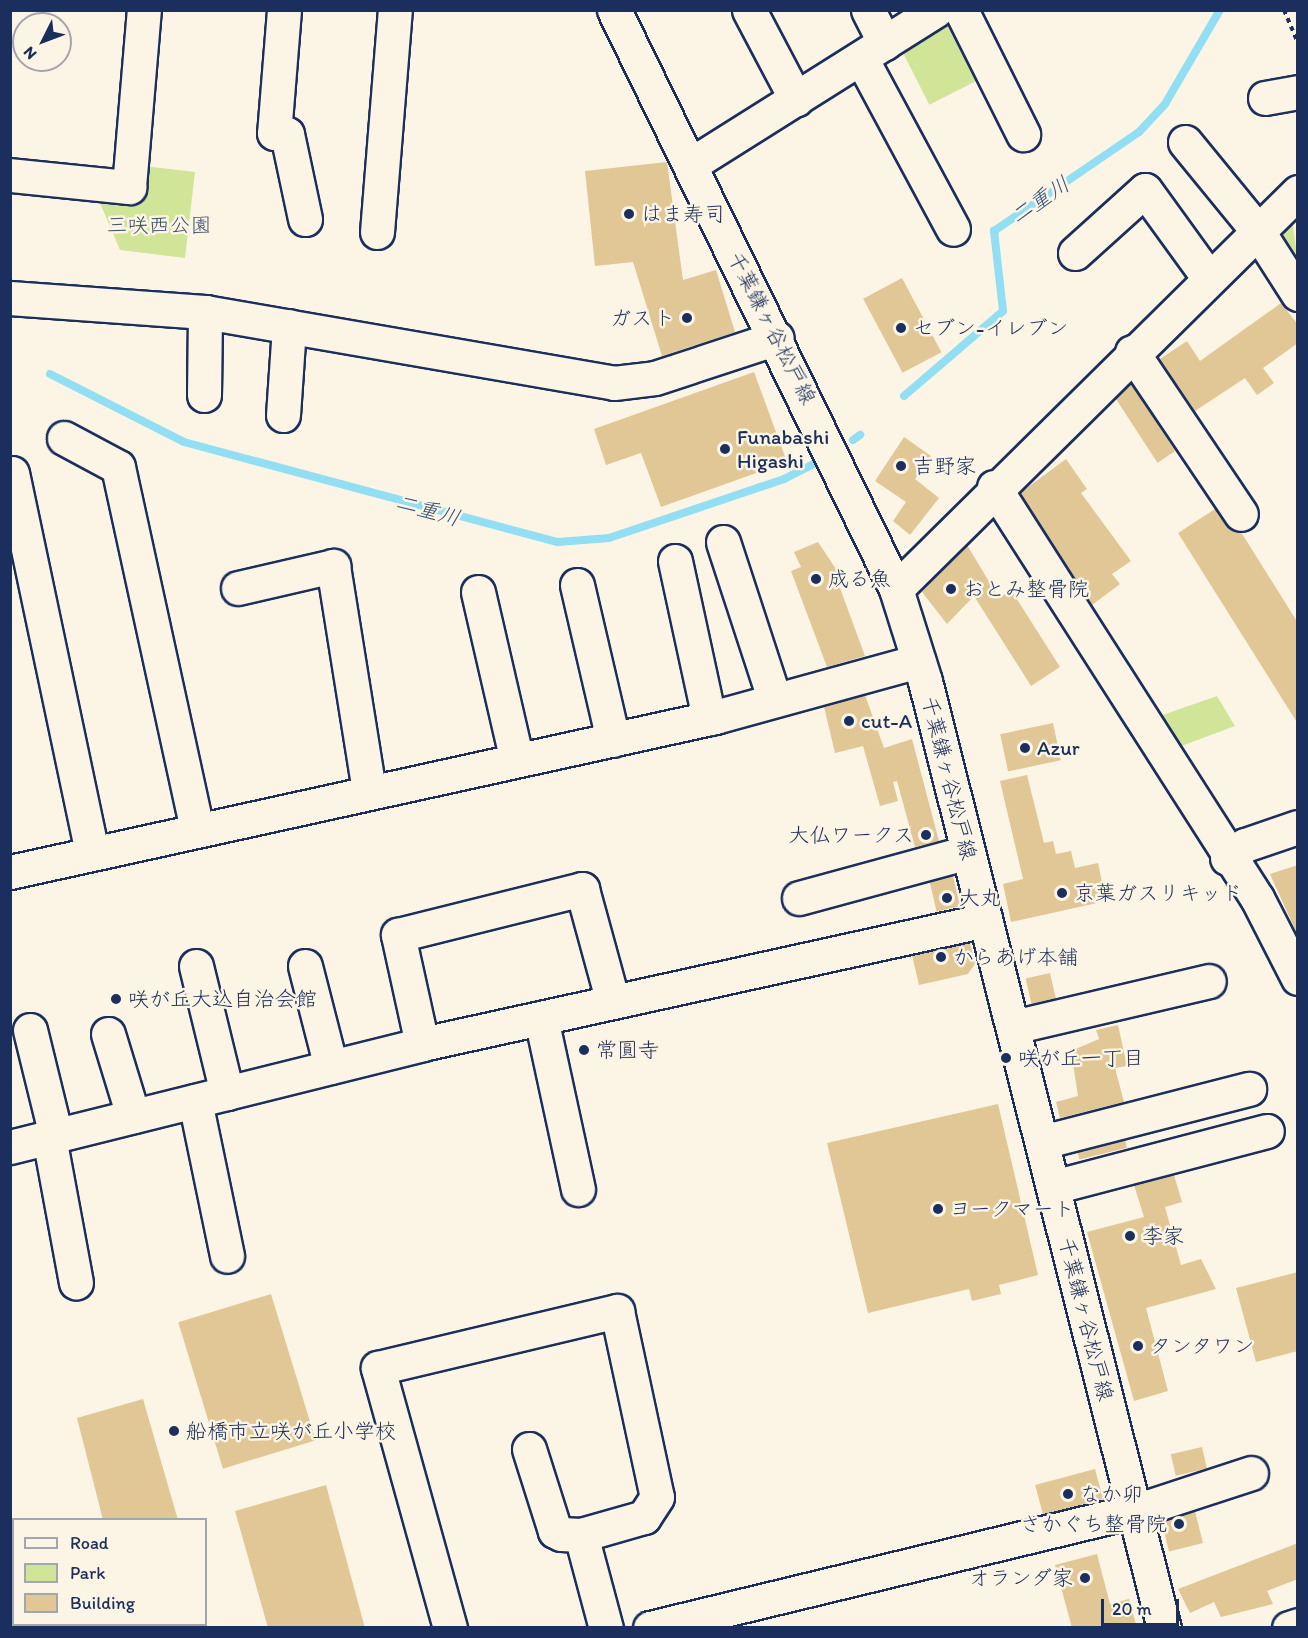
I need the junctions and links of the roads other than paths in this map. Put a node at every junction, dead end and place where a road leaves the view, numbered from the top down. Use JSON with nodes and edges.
{"nodes":[{"id":1,"x":144,"y":10,"type":"edge"},
{"id":2,"x":284,"y":10,"type":"edge"},
{"id":3,"x":395,"y":10,"type":"edge"},
{"id":4,"x":614,"y":10,"type":"edge"},
{"id":5,"x":750,"y":10,"type":"edge"},
{"id":6,"x":868,"y":10,"type":"edge"},
{"id":7,"x":936,"y":10,"type":"edge"},
{"id":8,"x":961,"y":10,"type":"edge"},
{"id":9,"x":873,"y":51,"type":"junction"},
{"id":10,"x":1298,"y":92,"type":"edge"},
{"id":11,"x":1265,"y":98,"type":"dead end"},
{"id":12,"x":796,"y":99,"type":"junction"},
{"id":13,"x":1023,"y":134,"type":"dead end"},
{"id":14,"x":1185,"y":142,"type":"dead end"},
{"id":15,"x":699,"y":159,"type":"junction"},
{"id":16,"x":10,"y":175,"type":"edge"},
{"id":17,"x":1298,"y":192,"type":"edge"},
{"id":18,"x":305,"y":219,"type":"dead end"},
{"id":19,"x":953,"y":229,"type":"dead end"},
{"id":20,"x":1257,"y":230,"type":"junction"},
{"id":21,"x":377,"y":232,"type":"dead end"},
{"id":22,"x":1075,"y":254,"type":"dead end"},
{"id":23,"x":1208,"y":277,"type":"junction"},
{"id":24,"x":1298,"y":294,"type":"edge"},
{"id":25,"x":10,"y":298,"type":"edge"},
{"id":26,"x":205,"y":312,"type":"junction"},
{"id":27,"x":289,"y":326,"type":"junction"},
{"id":28,"x":777,"y":338,"type":"junction"},
{"id":29,"x":1132,"y":352,"type":"junction"},
{"id":30,"x":204,"y":395,"type":"dead end"},
{"id":31,"x":283,"y":415,"type":"dead end"},
{"id":32,"x":64,"y":438,"type":"dead end"},
{"id":33,"x":12,"y":473,"type":"dead end"},
{"id":34,"x":993,"y":487,"type":"junction"},
{"id":35,"x":1241,"y":514,"type":"dead end"},
{"id":36,"x":723,"y":542,"type":"dead end"},
{"id":37,"x":675,"y":561,"type":"dead end"},
{"id":38,"x":902,"y":582,"type":"junction"},
{"id":39,"x":577,"y":585,"type":"dead end"},
{"id":40,"x":238,"y":588,"type":"dead end"},
{"id":41,"x":478,"y":592,"type":"dead end"},
{"id":42,"x":918,"y":661,"type":"junction"},
{"id":43,"x":774,"y":698,"type":"junction"},
{"id":44,"x":710,"y":718,"type":"junction"},
{"id":45,"x":613,"y":740,"type":"junction"},
{"id":46,"x":516,"y":757,"type":"junction"},
{"id":47,"x":369,"y":791,"type":"junction"},
{"id":48,"x":1298,"y":827,"type":"edge"},
{"id":49,"x":197,"y":830,"type":"junction"},
{"id":50,"x":968,"y":852,"type":"junction"},
{"id":51,"x":92,"y":854,"type":"junction"},
{"id":52,"x":1227,"y":858,"type":"junction"},
{"id":53,"x":10,"y":872,"type":"edge"},
{"id":54,"x":799,"y":898,"type":"dead end"},
{"id":55,"x":986,"y":920,"type":"junction"},
{"id":56,"x":196,"y":966,"type":"dead end"},
{"id":57,"x":305,"y":966,"type":"dead end"},
{"id":58,"x":1298,"y":978,"type":"edge"},
{"id":59,"x":1209,"y":981,"type":"dead end"},
{"id":60,"x":613,"y":1002,"type":"junction"},
{"id":61,"x":541,"y":1018,"type":"junction"},
{"id":62,"x":1013,"y":1027,"type":"junction"},
{"id":63,"x":30,"y":1030,"type":"dead end"},
{"id":64,"x":108,"y":1034,"type":"dead end"},
{"id":65,"x":422,"y":1044,"type":"junction"},
{"id":66,"x":331,"y":1067,"type":"junction"},
{"id":67,"x":1250,"y":1089,"type":"dead end"},
{"id":68,"x":227,"y":1093,"type":"junction"},
{"id":69,"x":195,"y":1101,"type":"junction"},
{"id":70,"x":133,"y":1116,"type":"junction"},
{"id":71,"x":1267,"y":1131,"type":"dead end"},
{"id":72,"x":53,"y":1137,"type":"junction"},
{"id":73,"x":1042,"y":1142,"type":"junction"},
{"id":74,"x":10,"y":1147,"type":"edge"},
{"id":75,"x":1053,"y":1187,"type":"junction"},
{"id":76,"x":578,"y":1189,"type":"dead end"},
{"id":77,"x":227,"y":1256,"type":"dead end"},
{"id":78,"x":76,"y":1283,"type":"dead end"},
{"id":79,"x":529,"y":1449,"type":"dead end"},
{"id":80,"x":1251,"y":1473,"type":"dead end"},
{"id":81,"x":1135,"y":1511,"type":"junction"},
{"id":82,"x":581,"y":1535,"type":"junction"},
{"id":83,"x":1298,"y":1625,"type":"edge"},
{"id":84,"x":450,"y":1628,"type":"edge"},
{"id":85,"x":606,"y":1628,"type":"edge"},
{"id":86,"x":650,"y":1628,"type":"edge"},
{"id":87,"x":1164,"y":1628,"type":"edge"},
{"id":88,"x":1289,"y":1628,"type":"edge"}],
"edges":[{"from":1,"to":16,"type":"street"},
{"from":2,"to":18,"type":"street"},
{"from":3,"to":21,"type":"street"},
{"from":4,"to":15,"type":"street","name":"千葉鎌ヶ谷松戸線"},
{"from":5,"to":12,"type":"street"},
{"from":6,"to":9,"type":"street"},
{"from":7,"to":9,"type":"street"},
{"from":8,"to":13,"type":"street"},
{"from":9,"to":12,"type":"street"},
{"from":9,"to":19,"type":"street"},
{"from":10,"to":11,"type":"street"},
{"from":12,"to":15,"type":"street"},
{"from":14,"to":20,"type":"street"},
{"from":15,"to":28,"type":"street","name":"千葉鎌ヶ谷松戸線"},
{"from":17,"to":20,"type":"street"},
{"from":20,"to":23,"type":"street"},
{"from":20,"to":24,"type":"street"},
{"from":22,"to":23,"type":"street"},
{"from":23,"to":29,"type":"street"},
{"from":25,"to":26,"type":"street"},
{"from":26,"to":27,"type":"street"},
{"from":26,"to":30,"type":"street"},
{"from":27,"to":28,"type":"street"},
{"from":27,"to":31,"type":"street"},
{"from":28,"to":38,"type":"street","name":"千葉鎌ヶ谷松戸線"},
{"from":29,"to":34,"type":"street"},
{"from":29,"to":35,"type":"street"},
{"from":32,"to":49,"type":"street"},
{"from":33,"to":51,"type":"street"},
{"from":34,"to":38,"type":"street"},
{"from":34,"to":52,"type":"street"},
{"from":36,"to":43,"type":"street"},
{"from":37,"to":44,"type":"street"},
{"from":38,"to":42,"type":"street","name":"千葉鎌ヶ谷松戸線"},
{"from":39,"to":45,"type":"street"},
{"from":40,"to":47,"type":"street"},
{"from":41,"to":46,"type":"street"},
{"from":42,"to":43,"type":"street"},
{"from":42,"to":50,"type":"street","name":"千葉鎌ヶ谷松戸線"},
{"from":43,"to":44,"type":"street"},
{"from":44,"to":45,"type":"street"},
{"from":45,"to":46,"type":"street"},
{"from":46,"to":47,"type":"street"},
{"from":47,"to":49,"type":"street"},
{"from":48,"to":52,"type":"street"},
{"from":49,"to":51,"type":"street"},
{"from":50,"to":54,"type":"street"},
{"from":50,"to":55,"type":"street","name":"千葉鎌ヶ谷松戸線"},
{"from":51,"to":53,"type":"street"},
{"from":52,"to":58,"type":"street"},
{"from":55,"to":60,"type":"street"},
{"from":55,"to":62,"type":"street","name":"千葉鎌ヶ谷松戸線"},
{"from":56,"to":68,"type":"street"},
{"from":57,"to":66,"type":"street"},
{"from":59,"to":62,"type":"street"},
{"from":60,"to":61,"type":"street"},
{"from":60,"to":65,"type":"street"},
{"from":61,"to":65,"type":"street"},
{"from":61,"to":76,"type":"street"},
{"from":62,"to":73,"type":"street","name":"千葉鎌ヶ谷松戸線"},
{"from":63,"to":72,"type":"street"},
{"from":64,"to":70,"type":"street"},
{"from":65,"to":66,"type":"street"},
{"from":66,"to":68,"type":"street"},
{"from":67,"to":73,"type":"street"},
{"from":68,"to":69,"type":"street"},
{"from":69,"to":70,"type":"street"},
{"from":69,"to":77,"type":"street"},
{"from":70,"to":72,"type":"street"},
{"from":71,"to":75,"type":"street"},
{"from":72,"to":74,"type":"street"},
{"from":72,"to":78,"type":"street"},
{"from":73,"to":75,"type":"street","name":"千葉鎌ヶ谷松戸線"},
{"from":75,"to":81,"type":"street","name":"千葉鎌ヶ谷松戸線"},
{"from":79,"to":82,"type":"street"},
{"from":80,"to":81,"type":"street"},
{"from":81,"to":86,"type":"street"},
{"from":81,"to":87,"type":"street","name":"千葉鎌ヶ谷松戸線"},
{"from":82,"to":84,"type":"street"},
{"from":82,"to":85,"type":"street"},
{"from":83,"to":88,"type":"street"}]}
